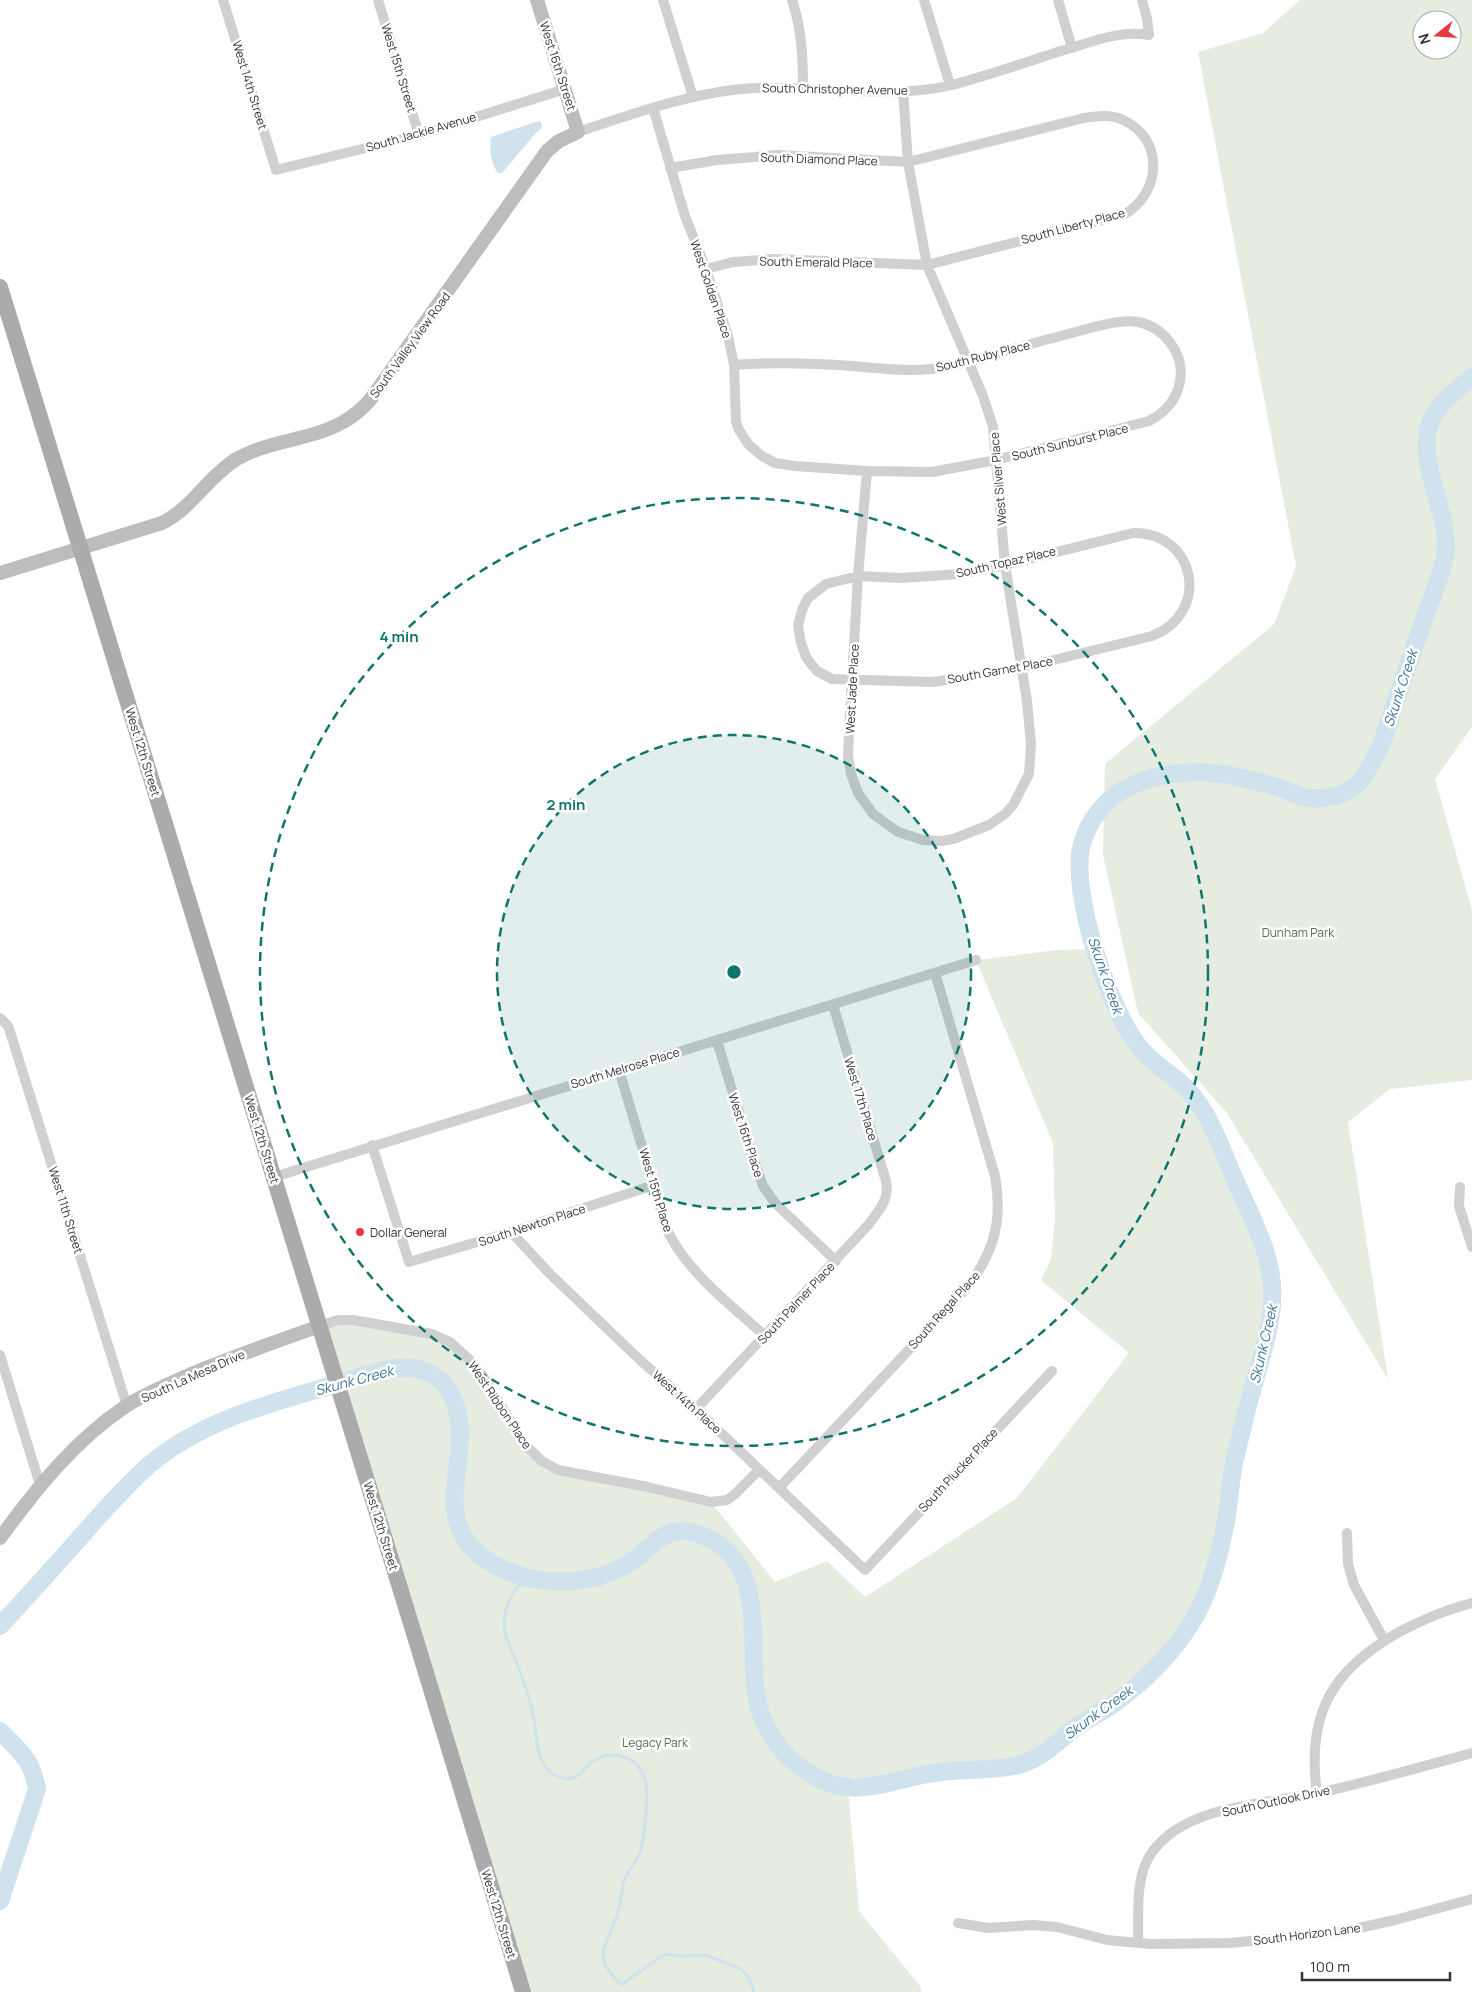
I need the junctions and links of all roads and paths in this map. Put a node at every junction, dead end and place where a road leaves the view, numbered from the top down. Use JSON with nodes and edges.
{"nodes":[{"id":1,"x":223,"y":0,"type":"edge"},
{"id":2,"x":378,"y":0,"type":"edge"},
{"id":3,"x":537,"y":0,"type":"edge"},
{"id":4,"x":663,"y":0,"type":"edge"},
{"id":5,"x":792,"y":0,"type":"edge"},
{"id":6,"x":924,"y":0,"type":"edge"},
{"id":7,"x":1058,"y":0,"type":"edge"},
{"id":8,"x":1142,"y":0,"type":"edge"},
{"id":9,"x":1072,"y":48,"type":"junction"},
{"id":10,"x":950,"y":85,"type":"junction"},
{"id":11,"x":565,"y":89,"type":"junction"},
{"id":12,"x":803,"y":89,"type":"junction"},
{"id":13,"x":903,"y":91,"type":"junction"},
{"id":14,"x":692,"y":97,"type":"junction"},
{"id":15,"x":652,"y":108,"type":"junction"},
{"id":16,"x":578,"y":132,"type":"junction"},
{"id":17,"x":420,"y":135,"type":"junction"},
{"id":18,"x":908,"y":162,"type":"junction"},
{"id":19,"x":670,"y":168,"type":"junction"},
{"id":20,"x":276,"y":170,"type":"joint"},
{"id":21,"x":927,"y":265,"type":"junction"},
{"id":22,"x":706,"y":269,"type":"junction"},
{"id":23,"x":0,"y":286,"type":"edge"},
{"id":24,"x":968,"y":361,"type":"junction"},
{"id":25,"x":1180,"y":362,"type":"joint"},
{"id":26,"x":734,"y":365,"type":"junction"},
{"id":27,"x":770,"y":460,"type":"joint"},
{"id":28,"x":996,"y":460,"type":"junction"},
{"id":29,"x":868,"y":472,"type":"junction"},
{"id":30,"x":80,"y":548,"type":"junction"},
{"id":31,"x":1005,"y":565,"type":"junction"},
{"id":32,"x":0,"y":573,"type":"edge"},
{"id":33,"x":1189,"y":574,"type":"joint"},
{"id":34,"x":858,"y":576,"type":"junction"},
{"id":35,"x":798,"y":626,"type":"joint"},
{"id":36,"x":1021,"y":668,"type":"junction"},
{"id":37,"x":853,"y":680,"type":"junction"},
{"id":38,"x":953,"y":839,"type":"joint"},
{"id":39,"x":976,"y":960,"type":"dead end"},
{"id":40,"x":935,"y":973,"type":"junction"},
{"id":41,"x":833,"y":1005,"type":"junction"},
{"id":42,"x":0,"y":1018,"type":"edge"},
{"id":43,"x":717,"y":1041,"type":"junction"},
{"id":44,"x":619,"y":1070,"type":"junction"},
{"id":45,"x":372,"y":1146,"type":"junction"},
{"id":46,"x":274,"y":1177,"type":"junction"},
{"id":47,"x":654,"y":1185,"type":"junction"},
{"id":48,"x":1460,"y":1187,"type":"dead end"},
{"id":49,"x":888,"y":1193,"type":"joint"},
{"id":50,"x":511,"y":1232,"type":"junction"},
{"id":51,"x":1472,"y":1247,"type":"edge"},
{"id":52,"x":836,"y":1261,"type":"junction"},
{"id":53,"x":320,"y":1326,"type":"junction"},
{"id":54,"x":765,"y":1336,"type":"junction"},
{"id":55,"x":0,"y":1355,"type":"edge"},
{"id":56,"x":1052,"y":1371,"type":"dead end"},
{"id":57,"x":127,"y":1406,"type":"junction"},
{"id":58,"x":696,"y":1409,"type":"junction"},
{"id":59,"x":759,"y":1470,"type":"junction"},
{"id":60,"x":40,"y":1485,"type":"junction"},
{"id":61,"x":779,"y":1488,"type":"junction"},
{"id":62,"x":1347,"y":1533,"type":"dead end"},
{"id":63,"x":0,"y":1538,"type":"edge"},
{"id":64,"x":865,"y":1570,"type":"joint"},
{"id":65,"x":1472,"y":1603,"type":"edge"},
{"id":66,"x":1384,"y":1640,"type":"junction"},
{"id":67,"x":1472,"y":1753,"type":"edge"},
{"id":68,"x":1317,"y":1793,"type":"junction"},
{"id":69,"x":1472,"y":1900,"type":"edge"},
{"id":70,"x":958,"y":1923,"type":"dead end"},
{"id":71,"x":1138,"y":1943,"type":"junction"},
{"id":72,"x":523,"y":1992,"type":"edge"}],
"edges":[{"from":1,"to":20,"type":"street","name":"West 14th Street"},
{"from":2,"to":17,"type":"street","name":"West 15th Street"},
{"from":3,"to":11,"type":"street","name":"West 16th Street"},
{"from":4,"to":14,"type":"street"},
{"from":5,"to":12,"type":"street"},
{"from":6,"to":10,"type":"street"},
{"from":7,"to":9,"type":"street"},
{"from":8,"to":9,"type":"street","name":"South Christopher Avenue"},
{"from":9,"to":10,"type":"street","name":"South Christopher Avenue"},
{"from":10,"to":13,"type":"street","name":"South Christopher Avenue"},
{"from":11,"to":16,"type":"street","name":"West 16th Street"},
{"from":11,"to":17,"type":"street","name":"South Jackie Avenue"},
{"from":12,"to":13,"type":"street","name":"South Christopher Avenue"},
{"from":12,"to":14,"type":"street","name":"South Christopher Avenue"},
{"from":13,"to":18,"type":"street","name":"West Silver Place"},
{"from":14,"to":15,"type":"street","name":"South Christopher Avenue"},
{"from":15,"to":16,"type":"street","name":"South Christopher Avenue"},
{"from":15,"to":19,"type":"street","name":"West Golden Place"},
{"from":16,"to":30,"type":"street","name":"South Valley View Road"},
{"from":17,"to":20,"type":"street","name":"South Jackie Avenue"},
{"from":18,"to":19,"type":"street","name":"South Diamond Place"},
{"from":18,"to":21,"type":"street","name":"West Silver Place"},
{"from":18,"to":21,"type":"street","name":"South Liberty Place"},
{"from":19,"to":22,"type":"street","name":"West Golden Place"},
{"from":21,"to":22,"type":"street","name":"South Emerald Place"},
{"from":21,"to":24,"type":"street","name":"West Silver Place"},
{"from":22,"to":26,"type":"street","name":"West Golden Place"},
{"from":23,"to":30,"type":"main road","name":"West 12th Street"},
{"from":24,"to":25,"type":"street","name":"South Ruby Place"},
{"from":24,"to":26,"type":"street","name":"South Ruby Place"},
{"from":24,"to":28,"type":"street","name":"West Silver Place"},
{"from":25,"to":28,"type":"street","name":"South Sunburst Place"},
{"from":26,"to":27,"type":"street","name":"West Golden Place"},
{"from":27,"to":29,"type":"street","name":"South Sunburst Place"},
{"from":28,"to":29,"type":"street","name":"South Sunburst Place"},
{"from":28,"to":31,"type":"street","name":"West Silver Place"},
{"from":29,"to":34,"type":"street","name":"West Jade Place"},
{"from":30,"to":32,"type":"street","name":"South Valley View Road"},
{"from":30,"to":46,"type":"main road","name":"West 12th Street"},
{"from":31,"to":33,"type":"street","name":"South Topaz Place"},
{"from":31,"to":34,"type":"street","name":"South Topaz Place"},
{"from":31,"to":36,"type":"street","name":"West Silver Place"},
{"from":33,"to":36,"type":"street","name":"South Garnet Place"},
{"from":34,"to":35,"type":"street","name":"South Topaz Place"},
{"from":34,"to":37,"type":"street","name":"West Jade Place"},
{"from":35,"to":37,"type":"street","name":"South Garnet Place"},
{"from":36,"to":37,"type":"street","name":"South Garnet Place"},
{"from":36,"to":38,"type":"street","name":"West Silver Place"},
{"from":37,"to":38,"type":"street","name":"West Jade Place"},
{"from":39,"to":40,"type":"street","name":"South Melrose Place"},
{"from":40,"to":41,"type":"street","name":"South Melrose Place"},
{"from":40,"to":61,"type":"street","name":"South Regal Place"},
{"from":41,"to":43,"type":"street","name":"South Melrose Place"},
{"from":41,"to":49,"type":"street","name":"West 17th Place"},
{"from":42,"to":57,"type":"street","name":"West 11th Street"},
{"from":43,"to":44,"type":"street","name":"South Melrose Place"},
{"from":43,"to":52,"type":"street","name":"West 16th Place"},
{"from":44,"to":45,"type":"street","name":"South Melrose Place"},
{"from":44,"to":47,"type":"street","name":"West 15th Place"},
{"from":45,"to":46,"type":"street","name":"South Melrose Place"},
{"from":45,"to":50,"type":"street","name":"South Newton Place"},
{"from":46,"to":53,"type":"main road","name":"West 12th Street"},
{"from":47,"to":50,"type":"street","name":"South Newton Place"},
{"from":47,"to":54,"type":"street","name":"West 15th Place"},
{"from":48,"to":51,"type":"street"},
{"from":49,"to":52,"type":"street","name":"South Palmer Place"},
{"from":50,"to":58,"type":"street","name":"West 14th Place"},
{"from":52,"to":54,"type":"street","name":"South Palmer Place"},
{"from":53,"to":57,"type":"street","name":"South La Mesa Drive"},
{"from":53,"to":59,"type":"street","name":"West Ribbon Place"},
{"from":53,"to":72,"type":"main road","name":"West 12th Street"},
{"from":54,"to":58,"type":"street","name":"South Palmer Place"},
{"from":55,"to":60,"type":"street"},
{"from":56,"to":64,"type":"street","name":"South Plucker Place"},
{"from":57,"to":60,"type":"street","name":"South La Mesa Drive"},
{"from":58,"to":59,"type":"street","name":"West 14th Place"},
{"from":59,"to":61,"type":"street","name":"West 14th Place"},
{"from":60,"to":63,"type":"street","name":"South La Mesa Drive"},
{"from":61,"to":64,"type":"street","name":"West 14th Place"},
{"from":62,"to":66,"type":"street"},
{"from":65,"to":66,"type":"street"},
{"from":66,"to":68,"type":"street"},
{"from":67,"to":68,"type":"street","name":"South Outlook Drive"},
{"from":68,"to":71,"type":"street","name":"South Outlook Drive"},
{"from":69,"to":71,"type":"street","name":"South Horizon Lane"},
{"from":70,"to":71,"type":"street","name":"South Horizon Lane"}]}
